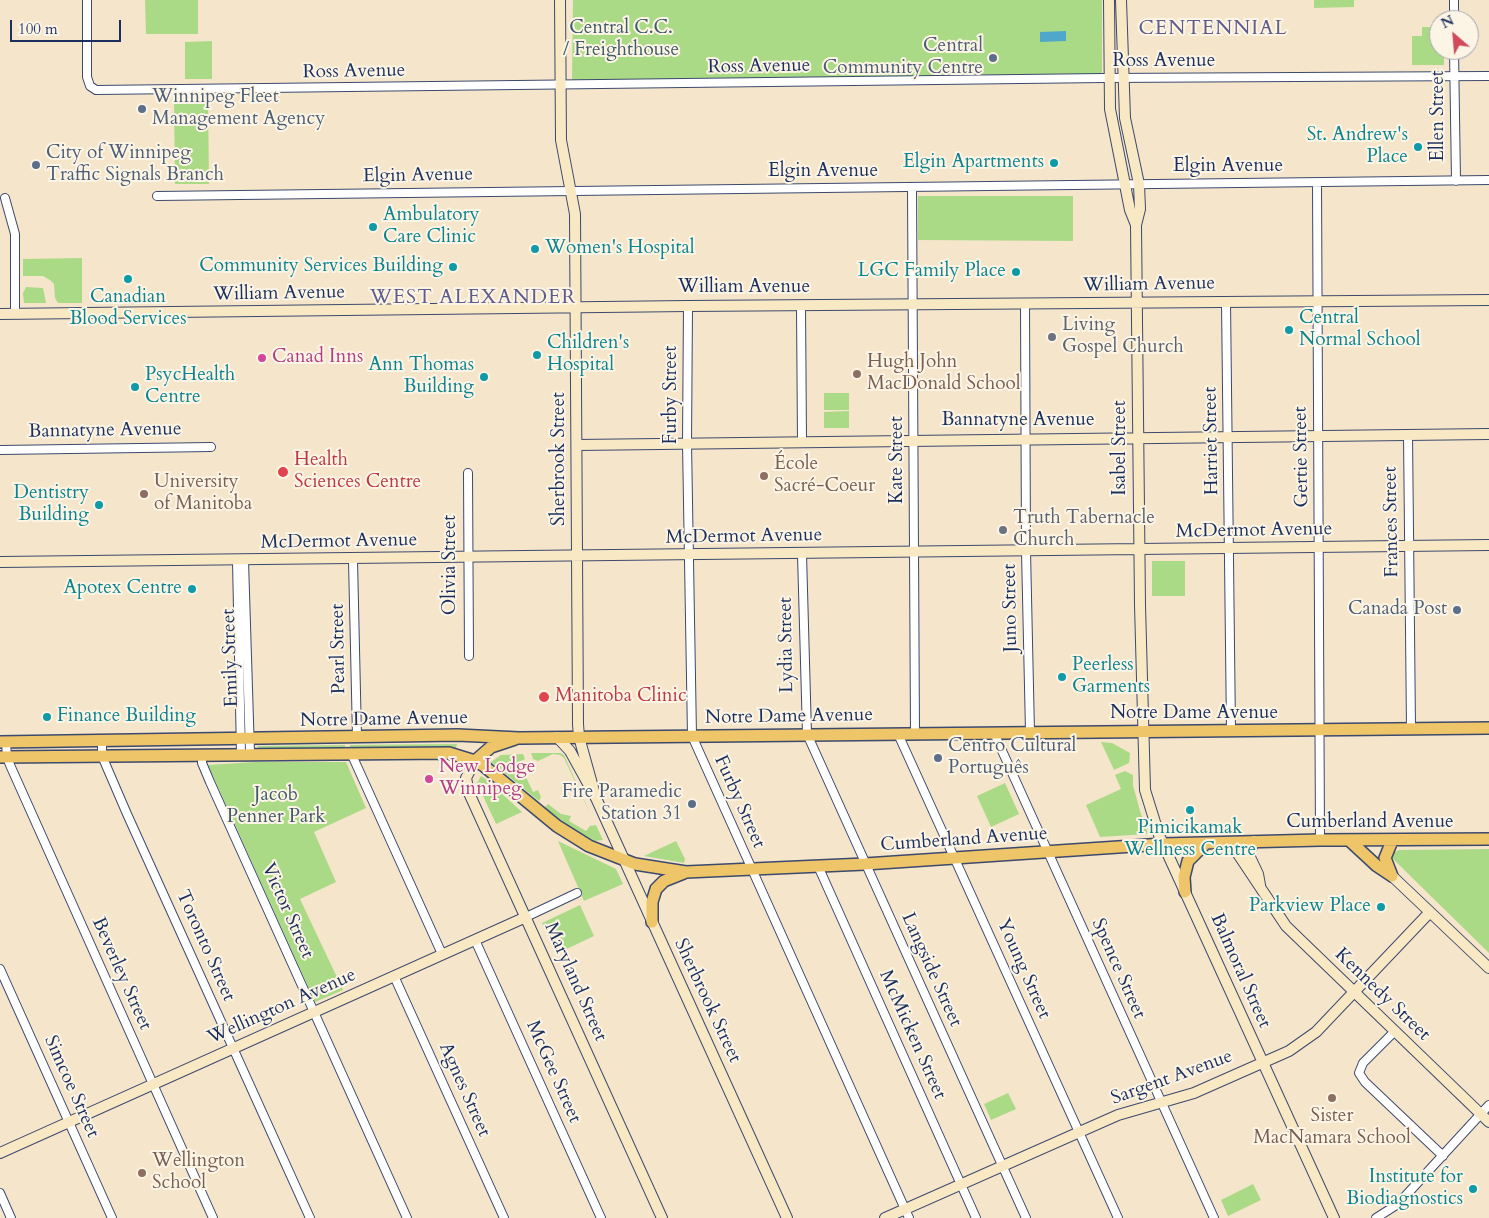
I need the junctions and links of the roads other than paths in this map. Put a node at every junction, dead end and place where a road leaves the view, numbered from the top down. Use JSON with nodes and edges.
{"nodes":[{"id":1,"x":87,"y":0,"type":"edge"},
{"id":2,"x":560,"y":0,"type":"edge"},
{"id":3,"x":1109,"y":0,"type":"edge"},
{"id":4,"x":1121,"y":0,"type":"edge"},
{"id":5,"x":1454,"y":60,"type":"edge"},
{"id":6,"x":1454,"y":76,"type":"junction"},
{"id":7,"x":1489,"y":76,"type":"edge"},
{"id":8,"x":1110,"y":78,"type":"junction"},
{"id":9,"x":1123,"y":79,"type":"junction"},
{"id":10,"x":560,"y":86,"type":"junction"},
{"id":11,"x":1489,"y":180,"type":"edge"},
{"id":12,"x":1456,"y":181,"type":"junction"},
{"id":13,"x":1124,"y":183,"type":"junction"},
{"id":14,"x":1317,"y":183,"type":"junction"},
{"id":15,"x":1139,"y":184,"type":"junction"},
{"id":16,"x":912,"y":187,"type":"junction"},
{"id":17,"x":571,"y":190,"type":"junction"},
{"id":18,"x":157,"y":196,"type":"dead end"},
{"id":19,"x":5,"y":198,"type":"dead end"},
{"id":20,"x":1136,"y":225,"type":"junction"},
{"id":21,"x":1489,"y":300,"type":"edge"},
{"id":22,"x":1226,"y":302,"type":"junction"},
{"id":23,"x":1317,"y":302,"type":"junction"},
{"id":24,"x":1138,"y":303,"type":"junction"},
{"id":25,"x":1025,"y":304,"type":"junction"},
{"id":26,"x":913,"y":305,"type":"junction"},
{"id":27,"x":688,"y":306,"type":"junction"},
{"id":28,"x":801,"y":306,"type":"junction"},
{"id":29,"x":577,"y":308,"type":"junction"},
{"id":30,"x":0,"y":314,"type":"edge"},
{"id":31,"x":14,"y":314,"type":"junction"},
{"id":32,"x":1408,"y":434,"type":"junction"},
{"id":33,"x":1489,"y":434,"type":"edge"},
{"id":34,"x":1318,"y":435,"type":"junction"},
{"id":35,"x":1229,"y":436,"type":"junction"},
{"id":36,"x":1138,"y":438,"type":"junction"},
{"id":37,"x":1025,"y":439,"type":"junction"},
{"id":38,"x":914,"y":440,"type":"junction"},
{"id":39,"x":802,"y":441,"type":"junction"},
{"id":40,"x":688,"y":443,"type":"junction"},
{"id":41,"x":577,"y":445,"type":"junction"},
{"id":42,"x":211,"y":446,"type":"dead end"},
{"id":43,"x":0,"y":450,"type":"edge"},
{"id":44,"x":468,"y":473,"type":"dead end"},
{"id":45,"x":1489,"y":545,"type":"edge"},
{"id":46,"x":1410,"y":546,"type":"junction"},
{"id":47,"x":1319,"y":547,"type":"junction"},
{"id":48,"x":1229,"y":548,"type":"junction"},
{"id":49,"x":1139,"y":550,"type":"junction"},
{"id":50,"x":1026,"y":552,"type":"junction"},
{"id":51,"x":915,"y":553,"type":"junction"},
{"id":52,"x":802,"y":554,"type":"junction"},
{"id":53,"x":690,"y":555,"type":"junction"},
{"id":54,"x":578,"y":556,"type":"junction"},
{"id":55,"x":467,"y":558,"type":"junction"},
{"id":56,"x":353,"y":560,"type":"junction"},
{"id":57,"x":241,"y":561,"type":"junction"},
{"id":58,"x":0,"y":562,"type":"edge"},
{"id":59,"x":469,"y":656,"type":"dead end"},
{"id":60,"x":1411,"y":728,"type":"junction"},
{"id":61,"x":1489,"y":728,"type":"edge"},
{"id":62,"x":1321,"y":730,"type":"junction"},
{"id":63,"x":1231,"y":731,"type":"junction"},
{"id":64,"x":994,"y":732,"type":"junction"},
{"id":65,"x":1030,"y":732,"type":"junction"},
{"id":66,"x":1142,"y":732,"type":"junction"},
{"id":67,"x":915,"y":733,"type":"junction"},
{"id":68,"x":807,"y":734,"type":"junction"},
{"id":69,"x":898,"y":734,"type":"junction"},
{"id":70,"x":692,"y":736,"type":"junction"},
{"id":71,"x":357,"y":737,"type":"junction"},
{"id":72,"x":557,"y":737,"type":"junction"},
{"id":73,"x":579,"y":737,"type":"junction"},
{"id":74,"x":519,"y":738,"type":"junction"},
{"id":75,"x":245,"y":739,"type":"junction"},
{"id":76,"x":102,"y":740,"type":"junction"},
{"id":77,"x":3,"y":742,"type":"edge"},
{"id":78,"x":246,"y":753,"type":"junction"},
{"id":79,"x":351,"y":753,"type":"junction"},
{"id":80,"x":202,"y":754,"type":"junction"},
{"id":81,"x":102,"y":756,"type":"junction"},
{"id":82,"x":3,"y":757,"type":"edge"},
{"id":83,"x":475,"y":761,"type":"junction"},
{"id":84,"x":596,"y":798,"type":"junction"},
{"id":85,"x":1489,"y":839,"type":"edge"},
{"id":86,"x":1320,"y":840,"type":"junction"},
{"id":87,"x":1350,"y":840,"type":"junction"},
{"id":88,"x":1254,"y":841,"type":"junction"},
{"id":89,"x":1392,"y":841,"type":"junction"},
{"id":90,"x":1230,"y":842,"type":"junction"},
{"id":91,"x":1206,"y":843,"type":"junction"},
{"id":92,"x":1164,"y":844,"type":"junction"},
{"id":93,"x":1047,"y":852,"type":"junction"},
{"id":94,"x":954,"y":858,"type":"junction"},
{"id":95,"x":624,"y":860,"type":"junction"},
{"id":96,"x":865,"y":864,"type":"junction"},
{"id":97,"x":818,"y":866,"type":"junction"},
{"id":98,"x":751,"y":870,"type":"junction"},
{"id":99,"x":686,"y":872,"type":"junction"},
{"id":100,"x":1392,"y":876,"type":"junction"},
{"id":101,"x":1260,"y":886,"type":"junction"},
{"id":102,"x":1185,"y":892,"type":"junction"},
{"id":103,"x":577,"y":893,"type":"dead end"},
{"id":104,"x":1430,"y":912,"type":"junction"},
{"id":105,"x":526,"y":916,"type":"junction"},
{"id":106,"x":652,"y":922,"type":"junction"},
{"id":107,"x":475,"y":940,"type":"junction"},
{"id":108,"x":442,"y":954,"type":"junction"},
{"id":109,"x":1489,"y":968,"type":"edge"},
{"id":110,"x":0,"y":970,"type":"edge"},
{"id":111,"x":394,"y":976,"type":"junction"},
{"id":112,"x":1354,"y":992,"type":"junction"},
{"id":113,"x":314,"y":1012,"type":"junction"},
{"id":114,"x":1394,"y":1032,"type":"junction"},
{"id":115,"x":233,"y":1048,"type":"junction"},
{"id":116,"x":1263,"y":1062,"type":"junction"},
{"id":117,"x":152,"y":1084,"type":"junction"},
{"id":118,"x":1162,"y":1103,"type":"junction"},
{"id":119,"x":1489,"y":1105,"type":"edge"},
{"id":120,"x":1480,"y":1114,"type":"junction"},
{"id":121,"x":69,"y":1122,"type":"junction"},
{"id":122,"x":1489,"y":1122,"type":"edge"},
{"id":123,"x":1079,"y":1132,"type":"junction"},
{"id":124,"x":0,"y":1153,"type":"edge"},
{"id":125,"x":1443,"y":1156,"type":"junction"},
{"id":126,"x":1002,"y":1166,"type":"junction"},
{"id":127,"x":960,"y":1185,"type":"junction"},
{"id":128,"x":0,"y":1193,"type":"edge"},
{"id":129,"x":907,"y":1214,"type":"edge"},
{"id":130,"x":11,"y":1218,"type":"edge"},
{"id":131,"x":112,"y":1218,"type":"edge"},
{"id":132,"x":213,"y":1218,"type":"edge"},
{"id":133,"x":310,"y":1218,"type":"edge"},
{"id":134,"x":407,"y":1218,"type":"edge"},
{"id":135,"x":504,"y":1218,"type":"edge"},
{"id":136,"x":601,"y":1218,"type":"edge"},
{"id":137,"x":662,"y":1218,"type":"edge"},
{"id":138,"x":787,"y":1218,"type":"edge"},
{"id":139,"x":885,"y":1218,"type":"edge"},
{"id":140,"x":976,"y":1218,"type":"edge"},
{"id":141,"x":1026,"y":1218,"type":"edge"},
{"id":142,"x":1118,"y":1218,"type":"edge"},
{"id":143,"x":1214,"y":1218,"type":"edge"},
{"id":144,"x":1334,"y":1218,"type":"edge"},
{"id":145,"x":1376,"y":1218,"type":"edge"}],
"edges":[{"from":1,"to":10,"type":"street","name":"Ross Avenue"},
{"from":2,"to":10,"type":"street","name":"Sherbrook Street"},
{"from":3,"to":8,"type":"street","name":"Isabel Street"},
{"from":4,"to":9,"type":"street","name":"Isabel Street"},
{"from":5,"to":6,"type":"street","name":"Ellen Street"},
{"from":6,"to":7,"type":"street","name":"Ross Avenue"},
{"from":6,"to":9,"type":"street","name":"Ross Avenue"},
{"from":6,"to":12,"type":"street","name":"Ellen Street"},
{"from":8,"to":9,"type":"street","name":"Ross Avenue"},
{"from":8,"to":10,"type":"street","name":"Ross Avenue"},
{"from":8,"to":13,"type":"street","name":"Isabel Street"},
{"from":9,"to":15,"type":"street","name":"Isabel Street"},
{"from":10,"to":17,"type":"street","name":"Sherbrook Street"},
{"from":11,"to":12,"type":"street","name":"Elgin Avenue"},
{"from":12,"to":14,"type":"street","name":"Elgin Avenue"},
{"from":13,"to":15,"type":"street","name":"Elgin Avenue"},
{"from":13,"to":16,"type":"street","name":"Elgin Avenue"},
{"from":13,"to":20,"type":"street","name":"Isabel Street"},
{"from":14,"to":15,"type":"street","name":"Elgin Avenue"},
{"from":14,"to":23,"type":"street","name":"Gertie Street"},
{"from":15,"to":20,"type":"street","name":"Isabel Street"},
{"from":16,"to":17,"type":"street","name":"Elgin Avenue"},
{"from":16,"to":26,"type":"street","name":"Kate Street"},
{"from":17,"to":18,"type":"street","name":"Elgin Avenue"},
{"from":17,"to":29,"type":"street","name":"Sherbrook Street"},
{"from":19,"to":31,"type":"street"},
{"from":20,"to":24,"type":"street","name":"Isabel Street"},
{"from":21,"to":23,"type":"street","name":"William Avenue"},
{"from":22,"to":23,"type":"street","name":"William Avenue"},
{"from":22,"to":24,"type":"street","name":"William Avenue"},
{"from":22,"to":35,"type":"street","name":"Harriet Street"},
{"from":23,"to":34,"type":"street","name":"Gertie Street"},
{"from":24,"to":25,"type":"street","name":"William Avenue"},
{"from":24,"to":36,"type":"street","name":"Isabel Street"},
{"from":25,"to":26,"type":"street","name":"William Avenue"},
{"from":25,"to":37,"type":"street","name":"Juno Street"},
{"from":26,"to":28,"type":"street","name":"William Avenue"},
{"from":26,"to":38,"type":"street","name":"Kate Street"},
{"from":27,"to":28,"type":"street","name":"William Avenue"},
{"from":27,"to":29,"type":"street","name":"William Avenue"},
{"from":27,"to":40,"type":"street","name":"Furby Street"},
{"from":28,"to":39,"type":"street"},
{"from":29,"to":31,"type":"street","name":"William Avenue"},
{"from":29,"to":41,"type":"street","name":"Sherbrook Street"},
{"from":30,"to":31,"type":"street","name":"William Avenue"},
{"from":32,"to":33,"type":"street","name":"Bannatyne Avenue"},
{"from":32,"to":34,"type":"street","name":"Bannatyne Avenue"},
{"from":32,"to":46,"type":"street","name":"Frances Street"},
{"from":34,"to":35,"type":"street","name":"Bannatyne Avenue"},
{"from":34,"to":47,"type":"street","name":"Gertie Street"},
{"from":35,"to":36,"type":"street","name":"Bannatyne Avenue"},
{"from":35,"to":48,"type":"street","name":"Harriet Street"},
{"from":36,"to":37,"type":"street","name":"Bannatyne Avenue"},
{"from":36,"to":49,"type":"street","name":"Isabel Street"},
{"from":37,"to":38,"type":"street","name":"Bannatyne Avenue"},
{"from":37,"to":50,"type":"street","name":"Juno Street"},
{"from":38,"to":39,"type":"street","name":"Bannatyne Avenue"},
{"from":38,"to":51,"type":"street","name":"Kate Street"},
{"from":39,"to":40,"type":"street","name":"Bannatyne Avenue"},
{"from":40,"to":41,"type":"street","name":"Bannatyne Avenue"},
{"from":40,"to":53,"type":"street","name":"Furby Street"},
{"from":41,"to":54,"type":"street","name":"Sherbrook Street"},
{"from":42,"to":43,"type":"street","name":"Bannatyne Avenue"},
{"from":44,"to":55,"type":"street","name":"Olivia Street"},
{"from":45,"to":46,"type":"street","name":"McDermot Avenue"},
{"from":46,"to":47,"type":"street","name":"McDermot Avenue"},
{"from":46,"to":60,"type":"street","name":"Frances Street"},
{"from":47,"to":48,"type":"street","name":"McDermot Avenue"},
{"from":47,"to":62,"type":"street","name":"Gertie Street"},
{"from":48,"to":49,"type":"street","name":"McDermot Avenue"},
{"from":48,"to":63,"type":"street","name":"Harriet Street"},
{"from":49,"to":50,"type":"street","name":"McDermot Avenue"},
{"from":49,"to":66,"type":"street","name":"Isabel Street"},
{"from":50,"to":51,"type":"street","name":"McDermot Avenue"},
{"from":50,"to":65,"type":"street","name":"Juno Street"},
{"from":51,"to":52,"type":"street","name":"McDermot Avenue"},
{"from":51,"to":67,"type":"street","name":"Kate Street"},
{"from":52,"to":53,"type":"street","name":"McDermot Avenue"},
{"from":52,"to":68,"type":"street","name":"Lydia Street"},
{"from":53,"to":54,"type":"street","name":"McDermot Avenue"},
{"from":53,"to":70,"type":"street","name":"Furby Street"},
{"from":54,"to":55,"type":"street","name":"McDermot Avenue"},
{"from":54,"to":73,"type":"street","name":"Sherbrook Street"},
{"from":55,"to":56,"type":"street","name":"McDermot Avenue"},
{"from":55,"to":59,"type":"street","name":"Olivia Street"},
{"from":56,"to":57,"type":"street","name":"McDermot Avenue"},
{"from":56,"to":71,"type":"street","name":"Pearl Street"},
{"from":57,"to":58,"type":"street","name":"McDermot Avenue"},
{"from":57,"to":75,"type":"street","name":"Emily Street"},
{"from":60,"to":61,"type":"main road","name":"Notre Dame Avenue"},
{"from":60,"to":62,"type":"main road","name":"Notre Dame Avenue"},
{"from":62,"to":63,"type":"main road","name":"Notre Dame Avenue"},
{"from":62,"to":86,"type":"street","name":"Gertie Street"},
{"from":63,"to":66,"type":"main road","name":"Notre Dame Avenue"},
{"from":64,"to":65,"type":"main road","name":"Notre Dame Avenue"},
{"from":64,"to":67,"type":"main road","name":"Notre Dame Avenue"},
{"from":64,"to":93,"type":"street","name":"Spence Street"},
{"from":65,"to":66,"type":"main road","name":"Notre Dame Avenue"},
{"from":66,"to":92,"type":"street","name":"Balmoral Street"},
{"from":67,"to":69,"type":"main road","name":"Notre Dame Avenue"},
{"from":68,"to":69,"type":"main road","name":"Notre Dame Avenue"},
{"from":68,"to":70,"type":"main road","name":"Notre Dame Avenue"},
{"from":68,"to":96,"type":"street","name":"Langside Street"},
{"from":69,"to":94,"type":"street","name":"Young Street"},
{"from":70,"to":73,"type":"main road","name":"Notre Dame Avenue"},
{"from":70,"to":98,"type":"street","name":"Furby Street"},
{"from":71,"to":74,"type":"main road","name":"Notre Dame Avenue"},
{"from":71,"to":75,"type":"main road","name":"Notre Dame Avenue"},
{"from":72,"to":73,"type":"main road","name":"Notre Dame Avenue"},
{"from":72,"to":74,"type":"main road","name":"Notre Dame Avenue"},
{"from":72,"to":84,"type":"street","name":"Sherbrook Street"},
{"from":73,"to":84,"type":"street","name":"Sherbrook Street"},
{"from":74,"to":83,"type":"main road"},
{"from":75,"to":76,"type":"main road","name":"Notre Dame Avenue"},
{"from":75,"to":78,"type":"street","name":"Emily Street"},
{"from":76,"to":77,"type":"main road","name":"Notre Dame Avenue"},
{"from":76,"to":81,"type":"street","name":"Toronto Street"},
{"from":77,"to":82,"type":"street","name":"Beverley Street"},
{"from":78,"to":79,"type":"main road","name":"Notre Dame Avenue"},
{"from":78,"to":80,"type":"main road","name":"Notre Dame Avenue"},
{"from":79,"to":83,"type":"main road","name":"Notre Dame Avenue"},
{"from":79,"to":108,"type":"street"},
{"from":80,"to":81,"type":"main road","name":"Notre Dame Avenue"},
{"from":80,"to":113,"type":"street","name":"Victor Street"},
{"from":81,"to":82,"type":"main road","name":"Notre Dame Avenue"},
{"from":81,"to":115,"type":"street","name":"Toronto Street"},
{"from":82,"to":117,"type":"street","name":"Beverley Street"},
{"from":83,"to":95,"type":"main road","name":"Cumberland Avenue"},
{"from":83,"to":105,"type":"street","name":"Maryland Street"},
{"from":84,"to":95,"type":"street","name":"Sherbrook Street"},
{"from":85,"to":89,"type":"main road","name":"Cumberland Avenue"},
{"from":86,"to":87,"type":"main road","name":"Cumberland Avenue"},
{"from":86,"to":88,"type":"main road","name":"Cumberland Avenue"},
{"from":87,"to":89,"type":"main road","name":"Cumberland Avenue"},
{"from":87,"to":100,"type":"main road"},
{"from":88,"to":90,"type":"main road","name":"Cumberland Avenue"},
{"from":88,"to":101,"type":"street","name":"Kennedy Street"},
{"from":89,"to":100,"type":"main road"},
{"from":90,"to":91,"type":"main road","name":"Cumberland Avenue"},
{"from":90,"to":101,"type":"street","name":"Kennedy Street"},
{"from":91,"to":92,"type":"main road","name":"Cumberland Avenue"},
{"from":91,"to":102,"type":"main road"},
{"from":92,"to":93,"type":"main road","name":"Cumberland Avenue"},
{"from":92,"to":102,"type":"street","name":"Balmoral Street"},
{"from":93,"to":94,"type":"main road","name":"Cumberland Avenue"},
{"from":93,"to":118,"type":"street","name":"Spence Street"},
{"from":94,"to":96,"type":"main road","name":"Cumberland Avenue"},
{"from":94,"to":123,"type":"street","name":"Young Street"},
{"from":95,"to":99,"type":"main road","name":"Cumberland Avenue"},
{"from":95,"to":106,"type":"street","name":"Sherbrook Street"},
{"from":96,"to":97,"type":"main road","name":"Cumberland Avenue"},
{"from":96,"to":126,"type":"street","name":"Langside Street"},
{"from":97,"to":98,"type":"main road","name":"Cumberland Avenue"},
{"from":97,"to":127,"type":"street","name":"McMicken Street"},
{"from":98,"to":99,"type":"main road","name":"Cumberland Avenue"},
{"from":98,"to":129,"type":"street","name":"Furby Street"},
{"from":99,"to":106,"type":"main road"},
{"from":100,"to":104,"type":"street"},
{"from":101,"to":112,"type":"street","name":"Kennedy Street"},
{"from":102,"to":116,"type":"street","name":"Balmoral Street"},
{"from":103,"to":105,"type":"street","name":"Wellington Avenue"},
{"from":104,"to":109,"type":"street"},
{"from":104,"to":112,"type":"street","name":"Sargent Avenue"},
{"from":105,"to":107,"type":"street","name":"Wellington Avenue"},
{"from":105,"to":137,"type":"street","name":"Maryland Street"},
{"from":106,"to":138,"type":"street","name":"Sherbrook Street"},
{"from":107,"to":108,"type":"street","name":"Wellington Avenue"},
{"from":107,"to":136,"type":"street","name":"McGee Street"},
{"from":108,"to":111,"type":"street","name":"Wellington Avenue"},
{"from":110,"to":121,"type":"street","name":"Simcoe Street"},
{"from":111,"to":113,"type":"street","name":"Wellington Avenue"},
{"from":111,"to":135,"type":"street","name":"Agnes Street"},
{"from":112,"to":114,"type":"street","name":"Kennedy Street"},
{"from":112,"to":116,"type":"street","name":"Sargent Avenue"},
{"from":113,"to":115,"type":"street","name":"Wellington Avenue"},
{"from":113,"to":134,"type":"street","name":"Victor Street"},
{"from":114,"to":120,"type":"street","name":"Kennedy Street"},
{"from":114,"to":125,"type":"street"},
{"from":115,"to":117,"type":"street","name":"Wellington Avenue"},
{"from":115,"to":133,"type":"street","name":"Toronto Street"},
{"from":116,"to":118,"type":"street","name":"Sargent Avenue"},
{"from":116,"to":144,"type":"street","name":"Balmoral Street"},
{"from":117,"to":121,"type":"street","name":"Wellington Avenue"},
{"from":117,"to":132,"type":"street","name":"Beverley Street"},
{"from":118,"to":123,"type":"street","name":"Sargent Avenue"},
{"from":118,"to":143,"type":"street","name":"Spence Street"},
{"from":119,"to":120,"type":"street"},
{"from":120,"to":122,"type":"street","name":"Kennedy Street"},
{"from":120,"to":125,"type":"street"},
{"from":121,"to":124,"type":"street","name":"Wellington Avenue"},
{"from":121,"to":131,"type":"street","name":"Simcoe Street"},
{"from":123,"to":126,"type":"street","name":"Sargent Avenue"},
{"from":123,"to":142,"type":"street","name":"Young Street"},
{"from":125,"to":145,"type":"street"},
{"from":126,"to":127,"type":"street","name":"Sargent Avenue"},
{"from":126,"to":141,"type":"street","name":"Langside Street"},
{"from":127,"to":129,"type":"street","name":"Sargent Avenue"},
{"from":127,"to":140,"type":"street","name":"McMicken Street"},
{"from":128,"to":130,"type":"street"},
{"from":129,"to":139,"type":"street","name":"Sargent Avenue"}]}
